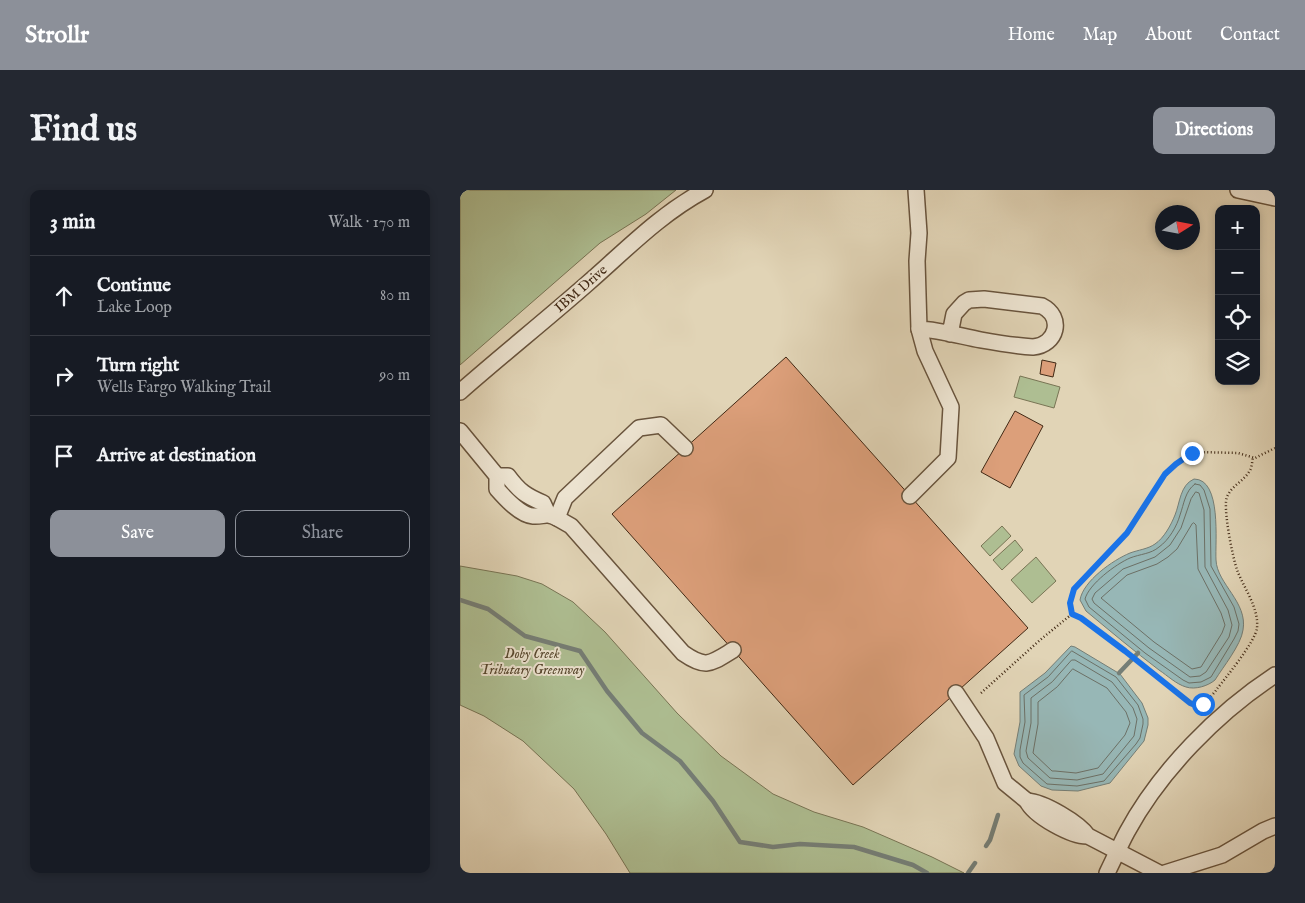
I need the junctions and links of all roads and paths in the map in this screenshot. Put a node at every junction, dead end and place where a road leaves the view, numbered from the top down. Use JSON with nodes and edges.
{"nodes":[{"id":1,"x":705,"y":190,"type":"edge"},
{"id":2,"x":916,"y":190,"type":"edge"},
{"id":3,"x":1238,"y":190,"type":"edge"},
{"id":4,"x":1275,"y":198,"type":"edge"},
{"id":5,"x":919,"y":329,"type":"junction"},
{"id":6,"x":950,"y":334,"type":"junction"},
{"id":7,"x":460,"y":392,"type":"edge"},
{"id":8,"x":460,"y":431,"type":"edge"},
{"id":9,"x":685,"y":448,"type":"dead end"},
{"id":10,"x":1275,"y":448,"type":"edge"},
{"id":11,"x":1253,"y":457,"type":"junction"},
{"id":12,"x":910,"y":496,"type":"dead end"},
{"id":13,"x":552,"y":516,"type":"junction"},
{"id":14,"x":1072,"y":614,"type":"junction"},
{"id":15,"x":733,"y":650,"type":"dead end"},
{"id":16,"x":1275,"y":675,"type":"edge"},
{"id":17,"x":956,"y":693,"type":"dead end"},
{"id":18,"x":981,"y":693,"type":"dead end"},
{"id":19,"x":1275,"y":826,"type":"edge"},
{"id":20,"x":1118,"y":851,"type":"junction"},
{"id":21,"x":1107,"y":873,"type":"edge"},
{"id":22,"x":1159,"y":873,"type":"edge"},
{"id":23,"x":1165,"y":873,"type":"edge"}],
"edges":[{"from":1,"to":7,"type":"street","name":"IBM Drive"},
{"from":2,"to":5,"type":"street"},
{"from":3,"to":4,"type":"street"},
{"from":5,"to":6,"type":"street"},
{"from":5,"to":12,"type":"street"},
{"from":6,"to":6,"type":"street"},
{"from":8,"to":13,"type":"street"},
{"from":9,"to":13,"type":"street"},
{"from":10,"to":11,"type":"path"},
{"from":11,"to":14,"type":"path"},
{"from":11,"to":14,"type":"path"},
{"from":13,"to":15,"type":"street"},
{"from":14,"to":18,"type":"path"},
{"from":16,"to":20,"type":"street"},
{"from":17,"to":20,"type":"street"},
{"from":19,"to":23,"type":"street"},
{"from":20,"to":21,"type":"street"},
{"from":20,"to":22,"type":"street"}]}
